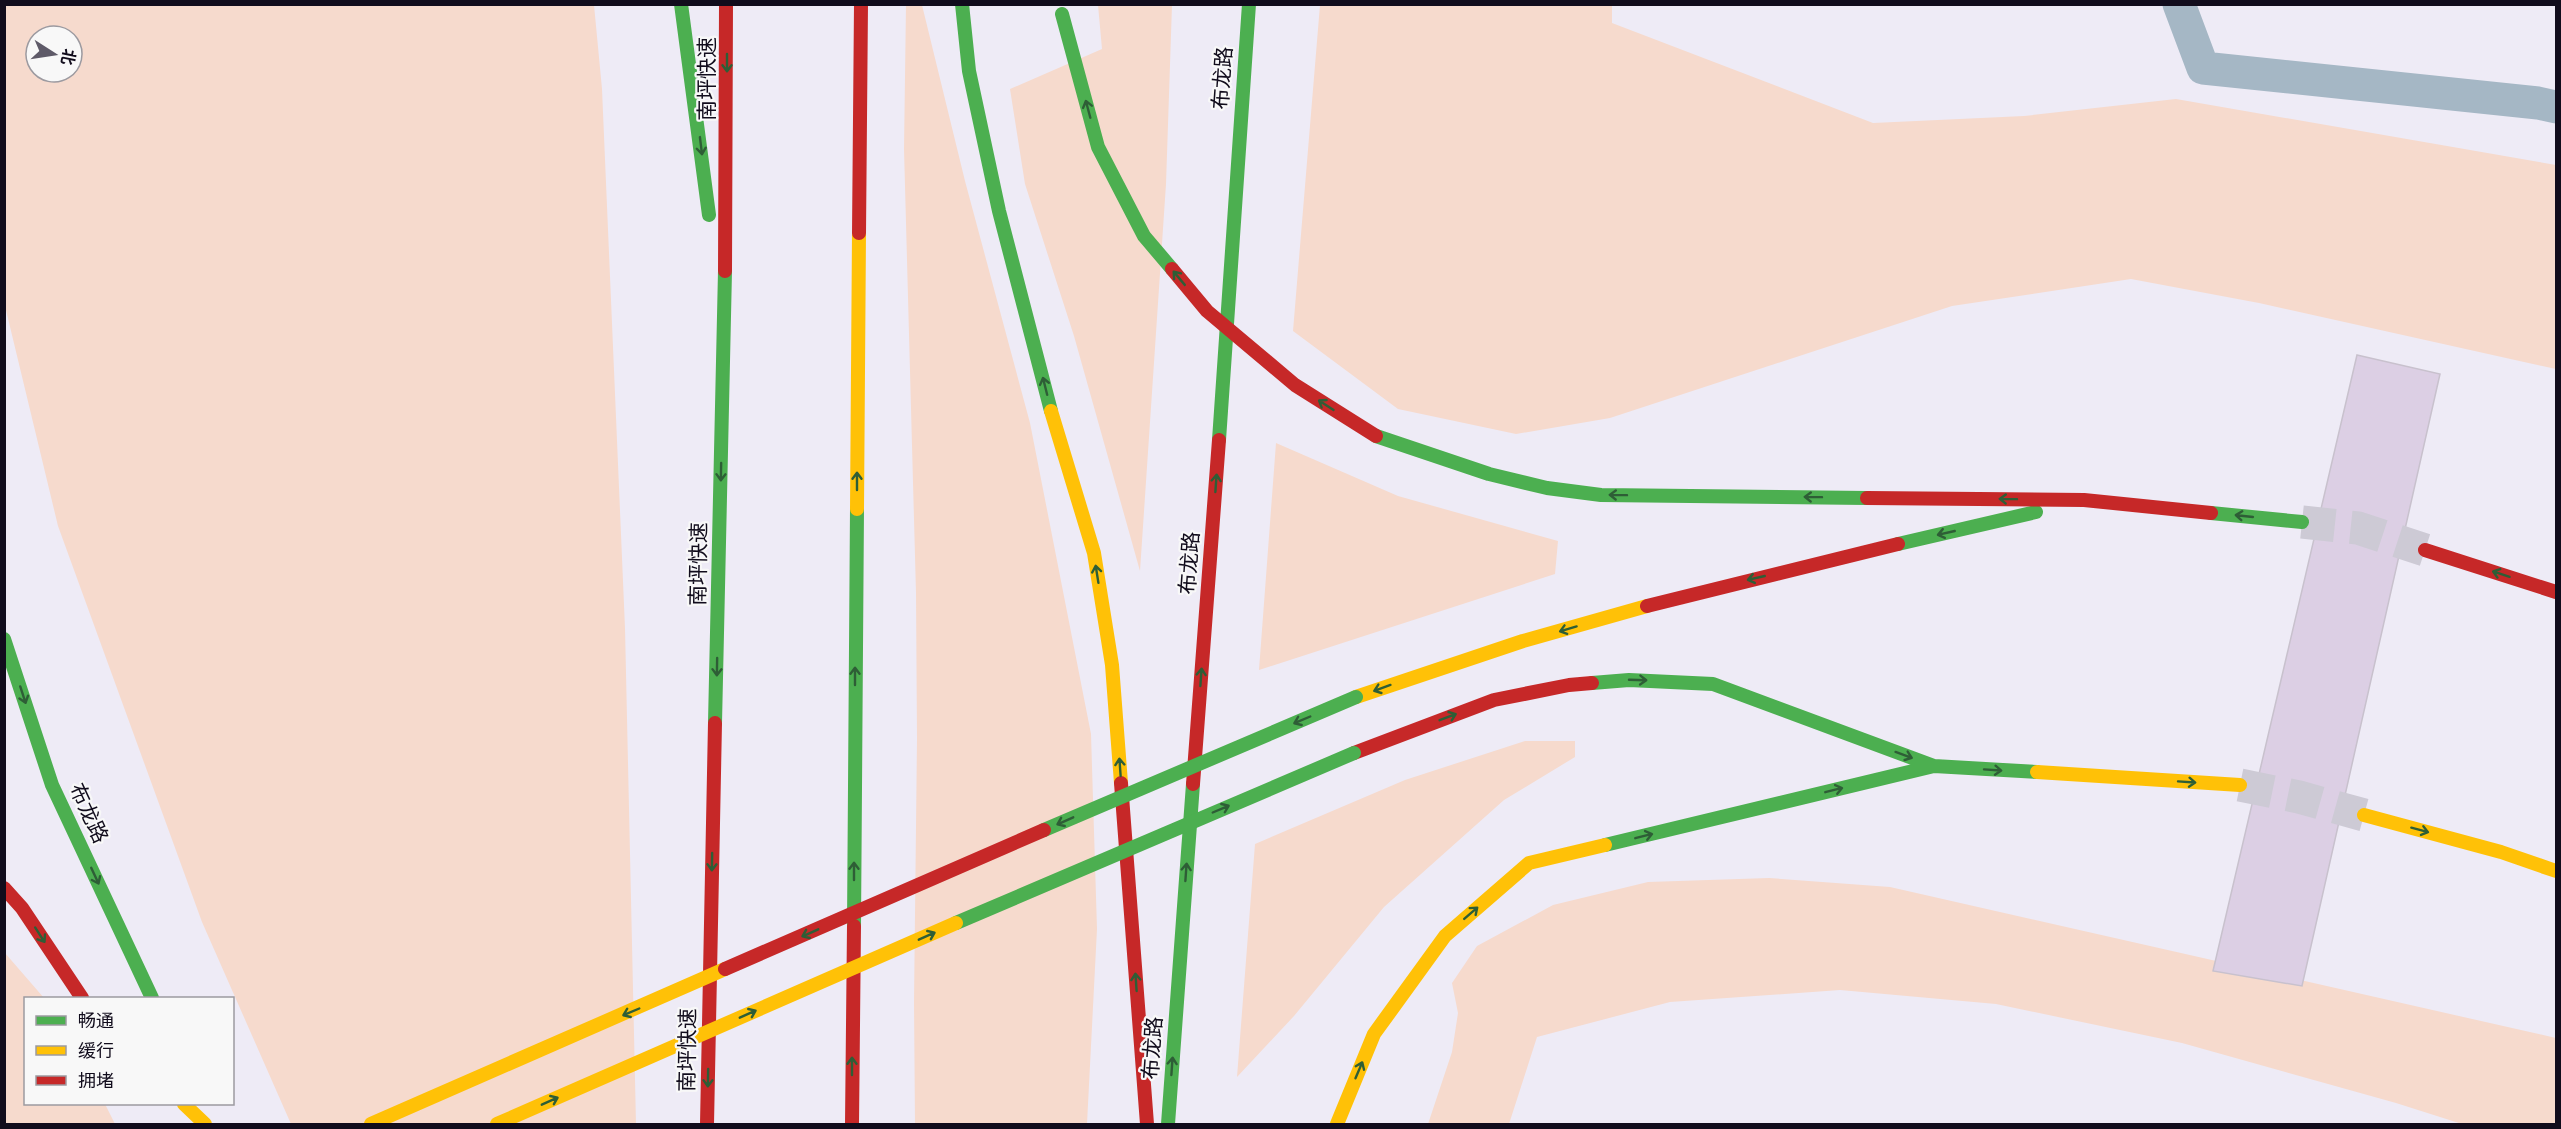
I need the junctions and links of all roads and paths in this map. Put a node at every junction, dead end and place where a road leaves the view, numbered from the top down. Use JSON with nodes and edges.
{"nodes":[{"id":1,"x":681,"y":4,"type":"edge"},
{"id":2,"x":726,"y":4,"type":"edge"},
{"id":3,"x":861,"y":4,"type":"edge"},
{"id":4,"x":962,"y":4,"type":"edge"},
{"id":5,"x":1249,"y":4,"type":"edge"},
{"id":6,"x":2179,"y":4,"type":"edge"},
{"id":7,"x":1062,"y":8,"type":"edge"},
{"id":8,"x":2556,"y":107,"type":"edge"},
{"id":9,"x":722,"y":414,"type":"junction"},
{"id":10,"x":2084,"y":500,"type":"junction"},
{"id":11,"x":2302,"y":522,"type":"tunnel mouth"},
{"id":12,"x":2425,"y":550,"type":"tunnel mouth"},
{"id":13,"x":2556,"y":592,"type":"edge"},
{"id":14,"x":4,"y":639,"type":"edge"},
{"id":15,"x":1934,"y":766,"type":"junction"},
{"id":16,"x":2240,"y":785,"type":"tunnel mouth"},
{"id":17,"x":2364,"y":815,"type":"tunnel mouth"},
{"id":18,"x":2556,"y":871,"type":"edge"},
{"id":19,"x":4,"y":888,"type":"edge"},
{"id":20,"x":81,"y":997,"type":"edge"},
{"id":21,"x":151,"y":997,"type":"edge"},
{"id":22,"x":185,"y":1105,"type":"edge"},
{"id":23,"x":200,"y":1105,"type":"edge"},
{"id":24,"x":205,"y":1125,"type":"edge"},
{"id":25,"x":210,"y":1125,"type":"edge"},
{"id":26,"x":371,"y":1125,"type":"edge"},
{"id":27,"x":496,"y":1125,"type":"edge"},
{"id":28,"x":707,"y":1125,"type":"edge"},
{"id":29,"x":852,"y":1125,"type":"edge"},
{"id":30,"x":1147,"y":1125,"type":"edge"},
{"id":31,"x":1168,"y":1125,"type":"edge"},
{"id":32,"x":1337,"y":1125,"type":"edge"}],
"edges":[{"from":1,"to":9,"type":"main road","one_way":true},
{"from":2,"to":9,"type":"main road","name":"南坪快速","one_way":true},
{"from":29,"to":3,"type":"main road","one_way":true},
{"from":30,"to":4,"type":"main road","one_way":true},
{"from":31,"to":5,"type":"main road","name":"布龙路","one_way":true},
{"from":6,"to":8,"type":"street"},
{"from":10,"to":7,"type":"main road","one_way":true,"bridge":true},
{"from":9,"to":28,"type":"main road","name":"南坪快速","one_way":true},
{"from":11,"to":10,"type":"main road","one_way":true},
{"from":10,"to":26,"type":"main road","one_way":true,"bridge":true},
{"from":13,"to":12,"type":"main road","one_way":true},
{"from":14,"to":21,"type":"main road","name":"布龙路","one_way":true},
{"from":15,"to":16,"type":"main road","one_way":true},
{"from":27,"to":15,"type":"main road","one_way":true,"bridge":true},
{"from":32,"to":15,"type":"main road","one_way":true},
{"from":17,"to":18,"type":"main road","one_way":true},
{"from":19,"to":20,"type":"main road","one_way":true},
{"from":22,"to":24,"type":"main road"},
{"from":23,"to":25,"type":"main road"}]}
